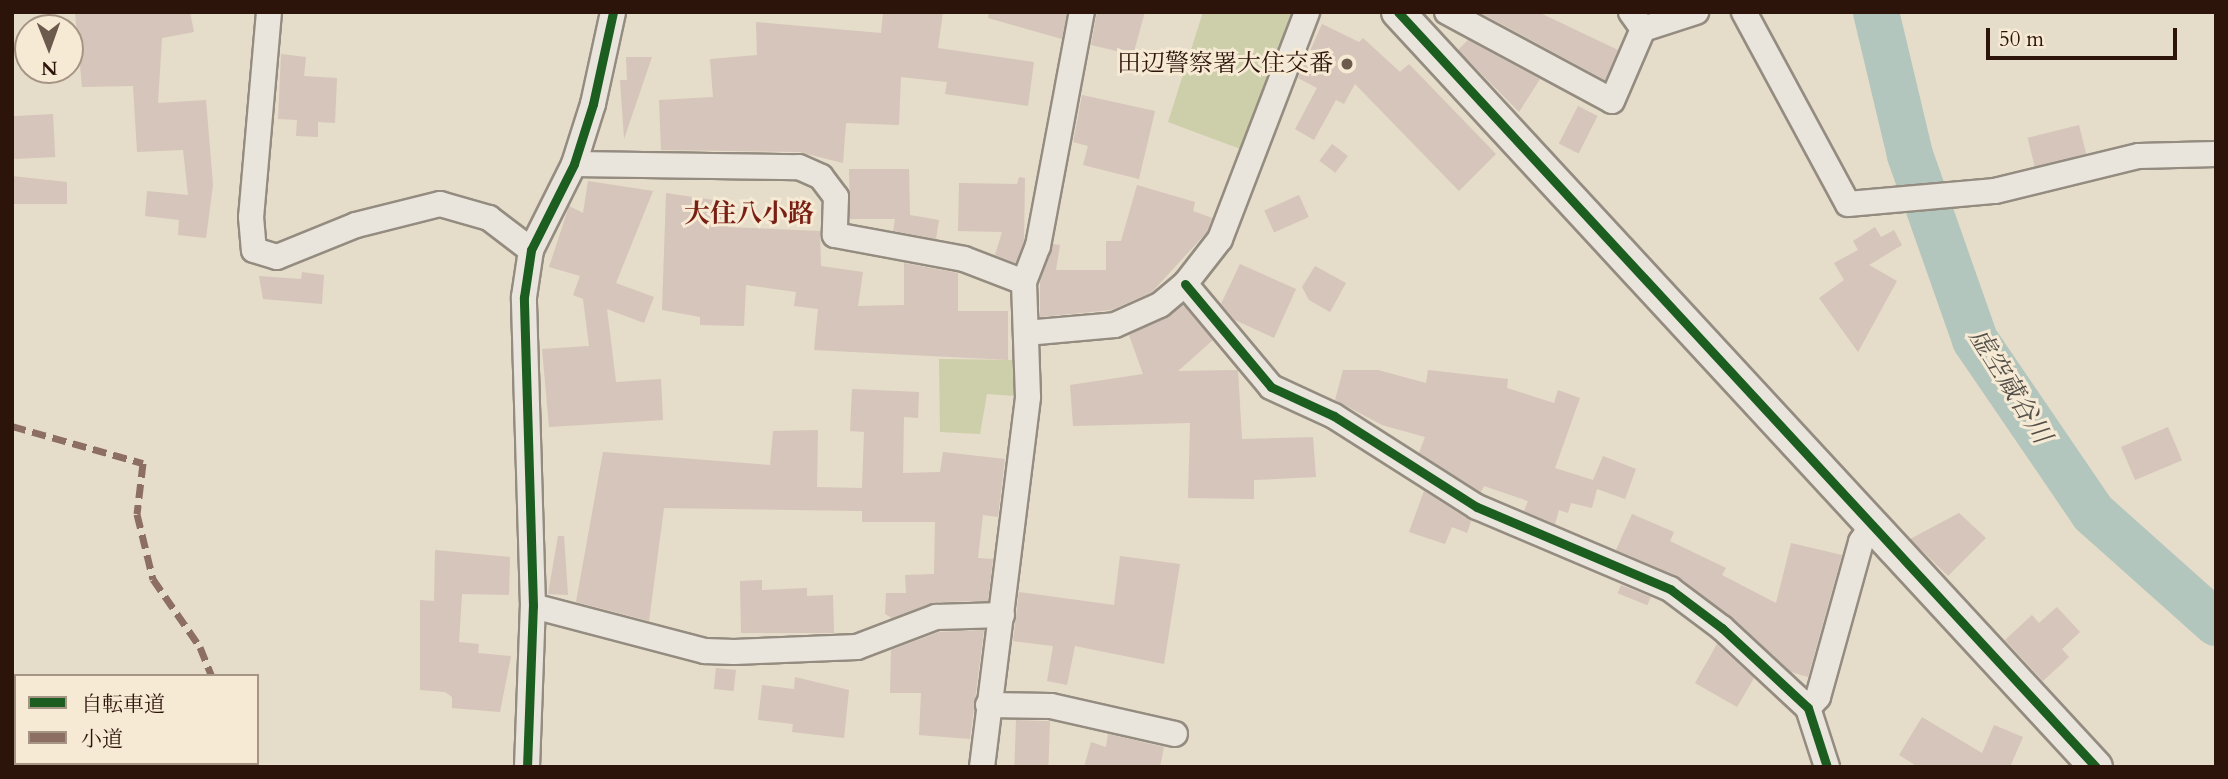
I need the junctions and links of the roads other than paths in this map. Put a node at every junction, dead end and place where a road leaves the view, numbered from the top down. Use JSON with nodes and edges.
{"nodes":[{"id":1,"x":269,"y":12,"type":"edge"},
{"id":2,"x":613,"y":12,"type":"edge"},
{"id":3,"x":1082,"y":12,"type":"edge"},
{"id":4,"x":1307,"y":12,"type":"edge"},
{"id":5,"x":1447,"y":12,"type":"edge"},
{"id":6,"x":1696,"y":12,"type":"edge"},
{"id":7,"x":1744,"y":12,"type":"edge"},
{"id":8,"x":1416,"y":18,"type":"edge"},
{"id":9,"x":1637,"y":21,"type":"edge"},
{"id":10,"x":2216,"y":155,"type":"edge"},
{"id":11,"x":574,"y":164,"type":"junction"},
{"id":12,"x":531,"y":250,"type":"junction"},
{"id":13,"x":1024,"y":282,"type":"junction"},
{"id":14,"x":1185,"y":284,"type":"junction"},
{"id":15,"x":1027,"y":333,"type":"junction"},
{"id":16,"x":1874,"y":523,"type":"junction"},
{"id":17,"x":533,"y":606,"type":"junction"},
{"id":18,"x":1002,"y":615,"type":"junction"},
{"id":19,"x":988,"y":705,"type":"junction"},
{"id":20,"x":1808,"y":708,"type":"junction"},
{"id":21,"x":1175,"y":734,"type":"dead end"},
{"id":22,"x":527,"y":767,"type":"edge"},
{"id":23,"x":982,"y":767,"type":"edge"},
{"id":24,"x":1827,"y":767,"type":"edge"},
{"id":25,"x":2096,"y":767,"type":"edge"}],
"edges":[{"from":1,"to":12,"type":"street"},
{"from":2,"to":11,"type":"street"},
{"from":3,"to":13,"type":"street"},
{"from":4,"to":14,"type":"street"},
{"from":5,"to":9,"type":"street"},
{"from":6,"to":9,"type":"street"},
{"from":7,"to":10,"type":"street"},
{"from":8,"to":16,"type":"street"},
{"from":11,"to":12,"type":"street"},
{"from":11,"to":13,"type":"street"},
{"from":12,"to":17,"type":"street"},
{"from":13,"to":15,"type":"street"},
{"from":14,"to":15,"type":"street"},
{"from":14,"to":20,"type":"street"},
{"from":15,"to":18,"type":"street"},
{"from":16,"to":20,"type":"street"},
{"from":16,"to":25,"type":"street"},
{"from":17,"to":18,"type":"street"},
{"from":17,"to":22,"type":"street"},
{"from":18,"to":19,"type":"street"},
{"from":19,"to":21,"type":"street"},
{"from":19,"to":23,"type":"street"},
{"from":20,"to":24,"type":"street"}]}
